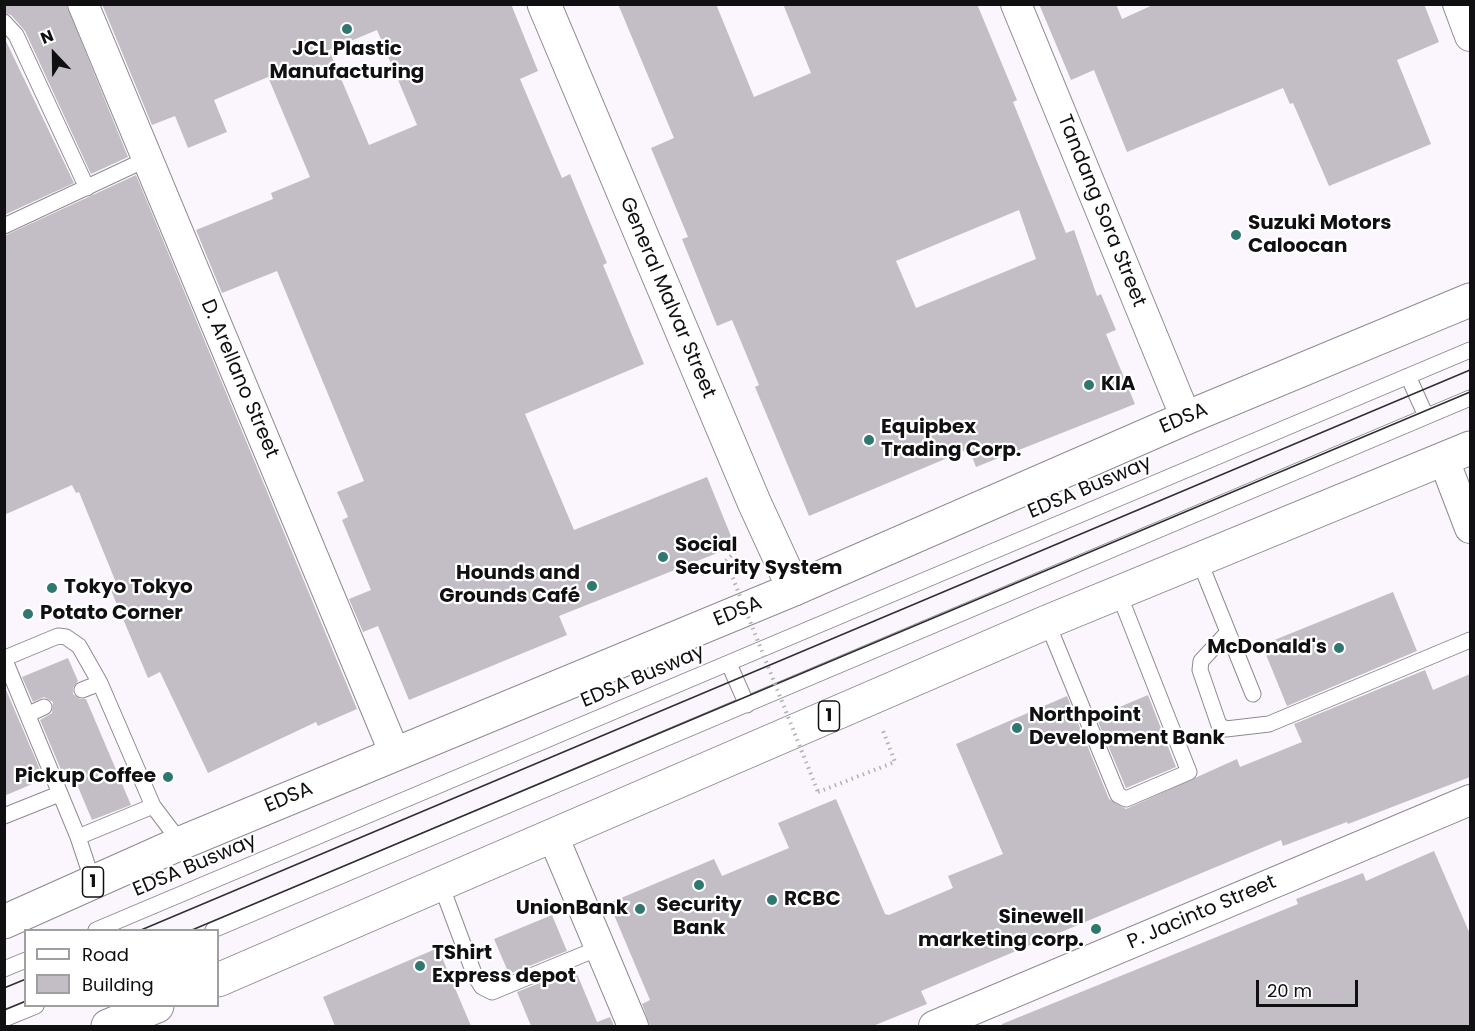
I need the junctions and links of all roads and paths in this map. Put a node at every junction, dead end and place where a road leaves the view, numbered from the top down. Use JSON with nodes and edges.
{"nodes":[{"id":1,"x":83,"y":4,"type":"edge"},
{"id":2,"x":544,"y":4,"type":"edge"},
{"id":3,"x":1016,"y":4,"type":"edge"},
{"id":4,"x":1458,"y":4,"type":"edge"},
{"id":5,"x":4,"y":22,"type":"edge"},
{"id":6,"x":1470,"y":36,"type":"edge"},
{"id":7,"x":147,"y":159,"type":"junction"},
{"id":8,"x":87,"y":188,"type":"junction"},
{"id":9,"x":4,"y":226,"type":"edge"},
{"id":10,"x":1470,"y":300,"type":"edge"},
{"id":11,"x":1470,"y":350,"type":"edge"},
{"id":12,"x":1408,"y":376,"type":"junction"},
{"id":13,"x":1470,"y":398,"type":"edge"},
{"id":14,"x":1426,"y":416,"type":"junction"},
{"id":15,"x":1186,"y":418,"type":"junction"},
{"id":16,"x":1457,"y":454,"type":"edge"},
{"id":17,"x":1470,"y":528,"type":"edge"},
{"id":18,"x":1199,"y":560,"type":"junction"},
{"id":19,"x":726,"y":561,"type":"dead end"},
{"id":20,"x":794,"y":589,"type":"junction"},
{"id":21,"x":1119,"y":594,"type":"junction"},
{"id":22,"x":1047,"y":622,"type":"junction"},
{"id":23,"x":1228,"y":632,"type":"junction"},
{"id":24,"x":1470,"y":640,"type":"edge"},
{"id":25,"x":5,"y":658,"type":"edge"},
{"id":26,"x":729,"y":664,"type":"junction"},
{"id":27,"x":100,"y":683,"type":"junction"},
{"id":28,"x":82,"y":690,"type":"dead end"},
{"id":29,"x":1253,"y":694,"type":"dead end"},
{"id":30,"x":747,"y":705,"type":"junction"},
{"id":31,"x":44,"y":707,"type":"dead end"},
{"id":32,"x":29,"y":714,"type":"junction"},
{"id":33,"x":395,"y":754,"type":"junction"},
{"id":34,"x":895,"y":762,"type":"dead end"},
{"id":35,"x":59,"y":794,"type":"junction"},
{"id":36,"x":1470,"y":800,"type":"edge"},
{"id":37,"x":153,"y":806,"type":"junction"},
{"id":38,"x":4,"y":816,"type":"edge"},
{"id":39,"x":553,"y":836,"type":"junction"},
{"id":40,"x":78,"y":837,"type":"junction"},
{"id":41,"x":181,"y":843,"type":"junction"},
{"id":42,"x":93,"y":882,"type":"junction"},
{"id":43,"x":441,"y":885,"type":"junction"},
{"id":44,"x":5,"y":921,"type":"edge"},
{"id":45,"x":32,"y":929,"type":"edge"},
{"id":46,"x":98,"y":929,"type":"edge"},
{"id":47,"x":215,"y":929,"type":"edge"},
{"id":48,"x":24,"y":934,"type":"edge"},
{"id":49,"x":4,"y":941,"type":"edge"},
{"id":50,"x":599,"y":948,"type":"junction"},
{"id":51,"x":24,"y":961,"type":"edge"},
{"id":52,"x":4,"y":969,"type":"edge"},
{"id":53,"x":219,"y":980,"type":"edge"},
{"id":54,"x":31,"y":1007,"type":"edge"},
{"id":55,"x":152,"y":1007,"type":"edge"},
{"id":56,"x":4,"y":1019,"type":"edge"},
{"id":57,"x":108,"y":1026,"type":"edge"},
{"id":58,"x":633,"y":1026,"type":"edge"},
{"id":59,"x":934,"y":1026,"type":"edge"}],
"edges":[{"from":1,"to":7,"type":"street","name":"D. Arellano Street"},
{"from":2,"to":20,"type":"main road","name":"General Malvar Street"},
{"from":3,"to":15,"type":"street","name":"Tandang Sora Street"},
{"from":4,"to":6,"type":"street"},
{"from":5,"to":8,"type":"lane"},
{"from":7,"to":8,"type":"lane"},
{"from":7,"to":33,"type":"street","name":"D. Arellano Street"},
{"from":8,"to":9,"type":"lane"},
{"from":10,"to":15,"type":"main road","name":"EDSA","number":"1"},
{"from":11,"to":12,"type":"lane","name":"EDSA Busway"},
{"from":12,"to":14,"type":"lane"},
{"from":12,"to":26,"type":"lane","name":"EDSA Busway"},
{"from":13,"to":14,"type":"lane"},
{"from":14,"to":30,"type":"lane"},
{"from":15,"to":20,"type":"main road","name":"EDSA","number":"1"},
{"from":16,"to":17,"type":"street"},
{"from":16,"to":18,"type":"main road","number":"1"},
{"from":18,"to":21,"type":"main road","number":"1"},
{"from":18,"to":23,"type":"lane"},
{"from":19,"to":34,"type":"path","bridge":true},
{"from":20,"to":33,"type":"main road","name":"EDSA","number":"1"},
{"from":21,"to":22,"type":"main road","number":"1"},
{"from":21,"to":22,"type":"lane"},
{"from":22,"to":39,"type":"main road","number":"1"},
{"from":23,"to":24,"type":"lane"},
{"from":23,"to":29,"type":"lane"},
{"from":25,"to":27,"type":"lane"},
{"from":25,"to":32,"type":"lane"},
{"from":26,"to":30,"type":"lane"},
{"from":26,"to":46,"type":"lane","name":"EDSA Busway"},
{"from":27,"to":28,"type":"lane"},
{"from":27,"to":37,"type":"lane"},
{"from":30,"to":47,"type":"lane"},
{"from":31,"to":32,"type":"lane"},
{"from":32,"to":35,"type":"lane"},
{"from":33,"to":41,"type":"main road","name":"EDSA","number":"1"},
{"from":35,"to":38,"type":"lane"},
{"from":35,"to":40,"type":"lane"},
{"from":36,"to":59,"type":"street","name":"P. Jacinto Street"},
{"from":37,"to":40,"type":"lane"},
{"from":37,"to":41,"type":"lane"},
{"from":39,"to":43,"type":"main road","number":"1"},
{"from":39,"to":50,"type":"street"},
{"from":40,"to":42,"type":"lane"},
{"from":41,"to":42,"type":"main road","name":"EDSA","number":"1"},
{"from":41,"to":45,"type":"main road"},
{"from":42,"to":44,"type":"main road","name":"EDSA","number":"1"},
{"from":43,"to":50,"type":"lane"},
{"from":43,"to":53,"type":"main road","number":"1"},
{"from":48,"to":49,"type":"main road"},
{"from":50,"to":58,"type":"street"},
{"from":51,"to":52,"type":"lane"},
{"from":54,"to":56,"type":"lane"},
{"from":55,"to":57,"type":"main road"}]}
